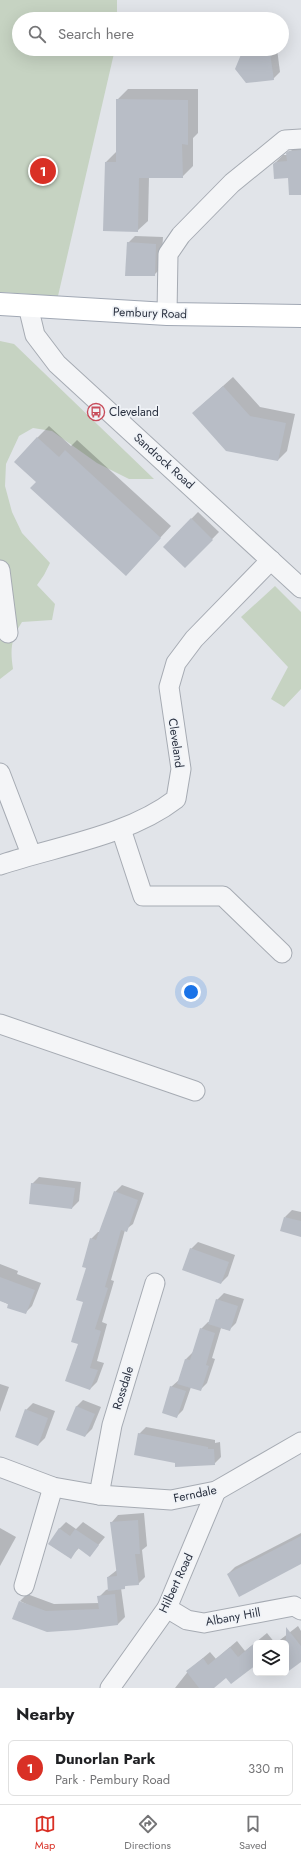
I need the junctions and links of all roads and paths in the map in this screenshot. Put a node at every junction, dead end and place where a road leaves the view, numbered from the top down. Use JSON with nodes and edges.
{"nodes":[{"id":1,"x":301,"y":139,"type":"edge"},
{"id":2,"x":0,"y":304,"type":"edge"},
{"id":3,"x":28,"y":306,"type":"junction"},
{"id":4,"x":167,"y":314,"type":"junction"},
{"id":5,"x":301,"y":316,"type":"edge"},
{"id":6,"x":271,"y":560,"type":"junction"},
{"id":7,"x":0,"y":570,"type":"edge"},
{"id":8,"x":301,"y":588,"type":"edge"},
{"id":9,"x":8,"y":634,"type":"dead end"},
{"id":10,"x":0,"y":773,"type":"edge"},
{"id":11,"x":121,"y":829,"type":"junction"},
{"id":12,"x":31,"y":854,"type":"junction"},
{"id":13,"x":0,"y":865,"type":"edge"},
{"id":14,"x":282,"y":953,"type":"dead end"},
{"id":15,"x":0,"y":1024,"type":"edge"},
{"id":16,"x":195,"y":1091,"type":"dead end"},
{"id":17,"x":155,"y":1283,"type":"dead end"},
{"id":18,"x":301,"y":1442,"type":"edge"},
{"id":19,"x":0,"y":1467,"type":"edge"},
{"id":20,"x":53,"y":1487,"type":"junction"},
{"id":21,"x":216,"y":1491,"type":"junction"},
{"id":22,"x":99,"y":1495,"type":"junction"},
{"id":23,"x":24,"y":1586,"type":"dead end"},
{"id":24,"x":167,"y":1608,"type":"junction"},
{"id":25,"x":301,"y":1610,"type":"edge"},
{"id":26,"x":110,"y":1688,"type":"edge"}],
"edges":[{"from":1,"to":4,"type":"street"},
{"from":2,"to":3,"type":"main road","name":"Pembury Road"},
{"from":3,"to":4,"type":"main road","name":"Pembury Road"},
{"from":3,"to":6,"type":"street","name":"Sandrock Road"},
{"from":4,"to":5,"type":"main road","name":"Pembury Road"},
{"from":6,"to":8,"type":"street","name":"Sandrock Road"},
{"from":6,"to":11,"type":"street","name":"Cleveland"},
{"from":7,"to":9,"type":"street"},
{"from":10,"to":12,"type":"street"},
{"from":11,"to":12,"type":"street","name":"Cleveland"},
{"from":11,"to":14,"type":"street"},
{"from":12,"to":13,"type":"street","name":"Cleveland"},
{"from":15,"to":16,"type":"street"},
{"from":17,"to":22,"type":"street","name":"Rossdale"},
{"from":18,"to":21,"type":"street","name":"Ferndale"},
{"from":19,"to":20,"type":"street","name":"Ferndale"},
{"from":20,"to":22,"type":"street","name":"Ferndale"},
{"from":20,"to":23,"type":"street"},
{"from":21,"to":22,"type":"street","name":"Ferndale"},
{"from":21,"to":24,"type":"street","name":"Hilbert Road"},
{"from":24,"to":25,"type":"street","name":"Albany Hill"},
{"from":24,"to":26,"type":"street","name":"Hilbert Road"}]}
